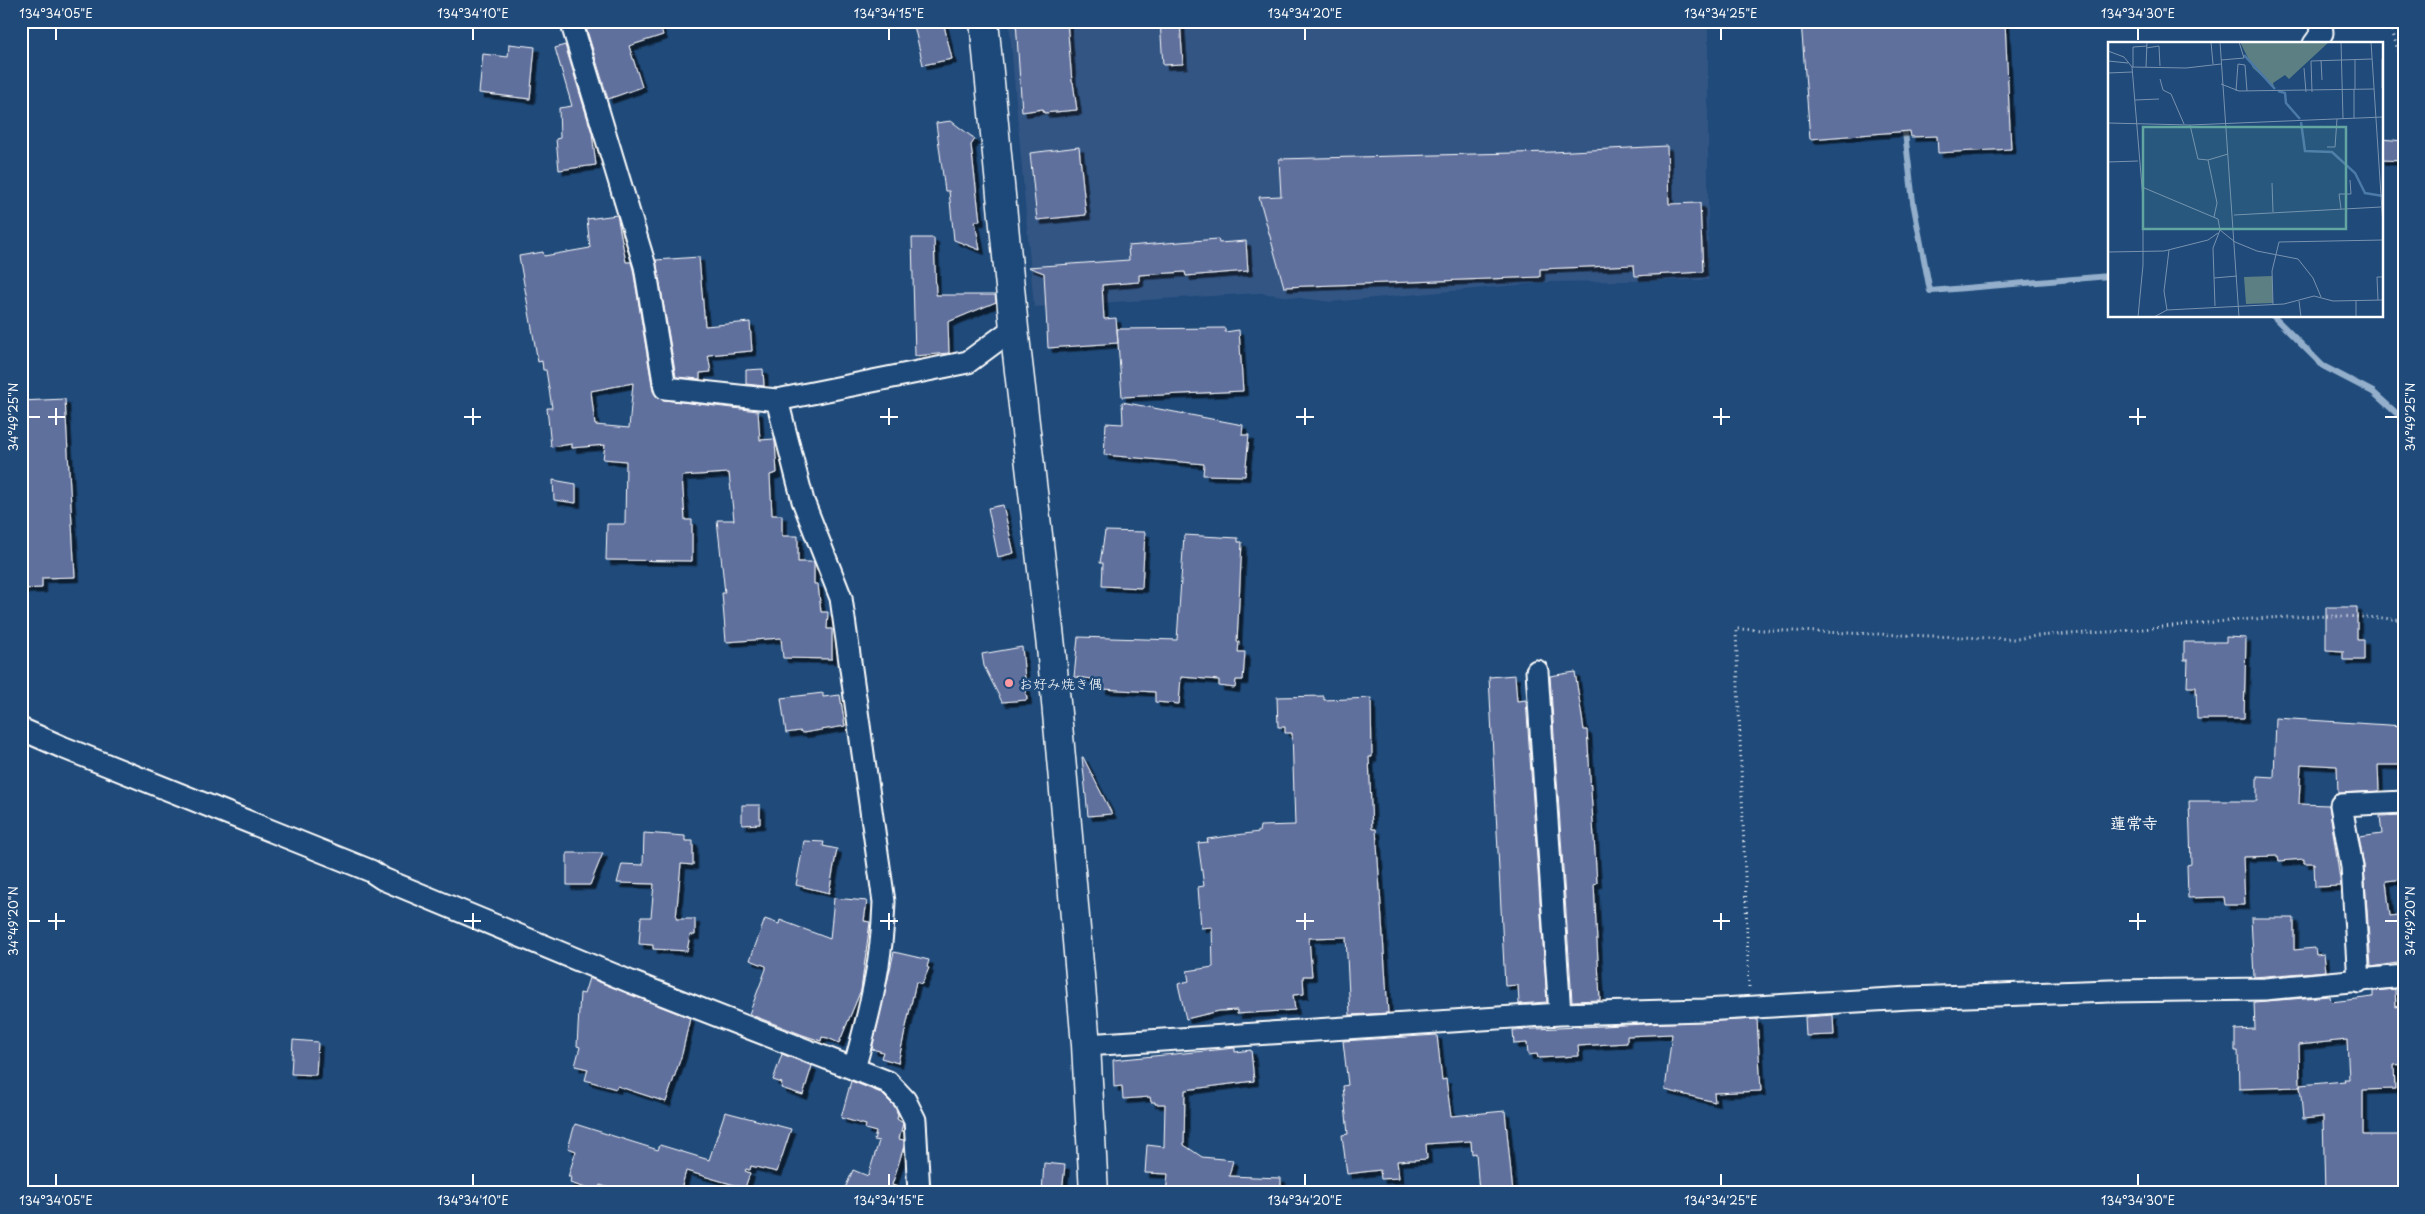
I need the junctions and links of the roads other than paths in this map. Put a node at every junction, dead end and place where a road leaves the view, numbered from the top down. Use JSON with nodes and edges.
{"nodes":[{"id":1,"x":571,"y":21,"type":"edge"},
{"id":2,"x":984,"y":21,"type":"edge"},
{"id":3,"x":2321,"y":21,"type":"edge"},
{"id":4,"x":2315,"y":42,"type":"edge"},
{"id":5,"x":1014,"y":328,"type":"junction"},
{"id":6,"x":777,"y":400,"type":"junction"},
{"id":7,"x":1537,"y":671,"type":"dead end"},
{"id":8,"x":21,"y":729,"type":"edge"},
{"id":9,"x":2404,"y":802,"type":"edge"},
{"id":10,"x":2404,"y":976,"type":"edge"},
{"id":11,"x":2360,"y":982,"type":"junction"},
{"id":12,"x":1560,"y":1014,"type":"junction"},
{"id":13,"x":1086,"y":1045,"type":"junction"},
{"id":14,"x":854,"y":1069,"type":"junction"},
{"id":15,"x":919,"y":1193,"type":"edge"},
{"id":16,"x":1094,"y":1193,"type":"edge"}],
"edges":[{"from":1,"to":6,"type":"street"},
{"from":2,"to":5,"type":"street"},
{"from":3,"to":4,"type":"street"},
{"from":5,"to":6,"type":"street"},
{"from":5,"to":13,"type":"street"},
{"from":6,"to":14,"type":"street"},
{"from":7,"to":12,"type":"street"},
{"from":8,"to":14,"type":"street"},
{"from":9,"to":11,"type":"street"},
{"from":10,"to":11,"type":"street"},
{"from":11,"to":12,"type":"street"},
{"from":12,"to":13,"type":"street"},
{"from":13,"to":16,"type":"street"},
{"from":14,"to":15,"type":"street"}]}
